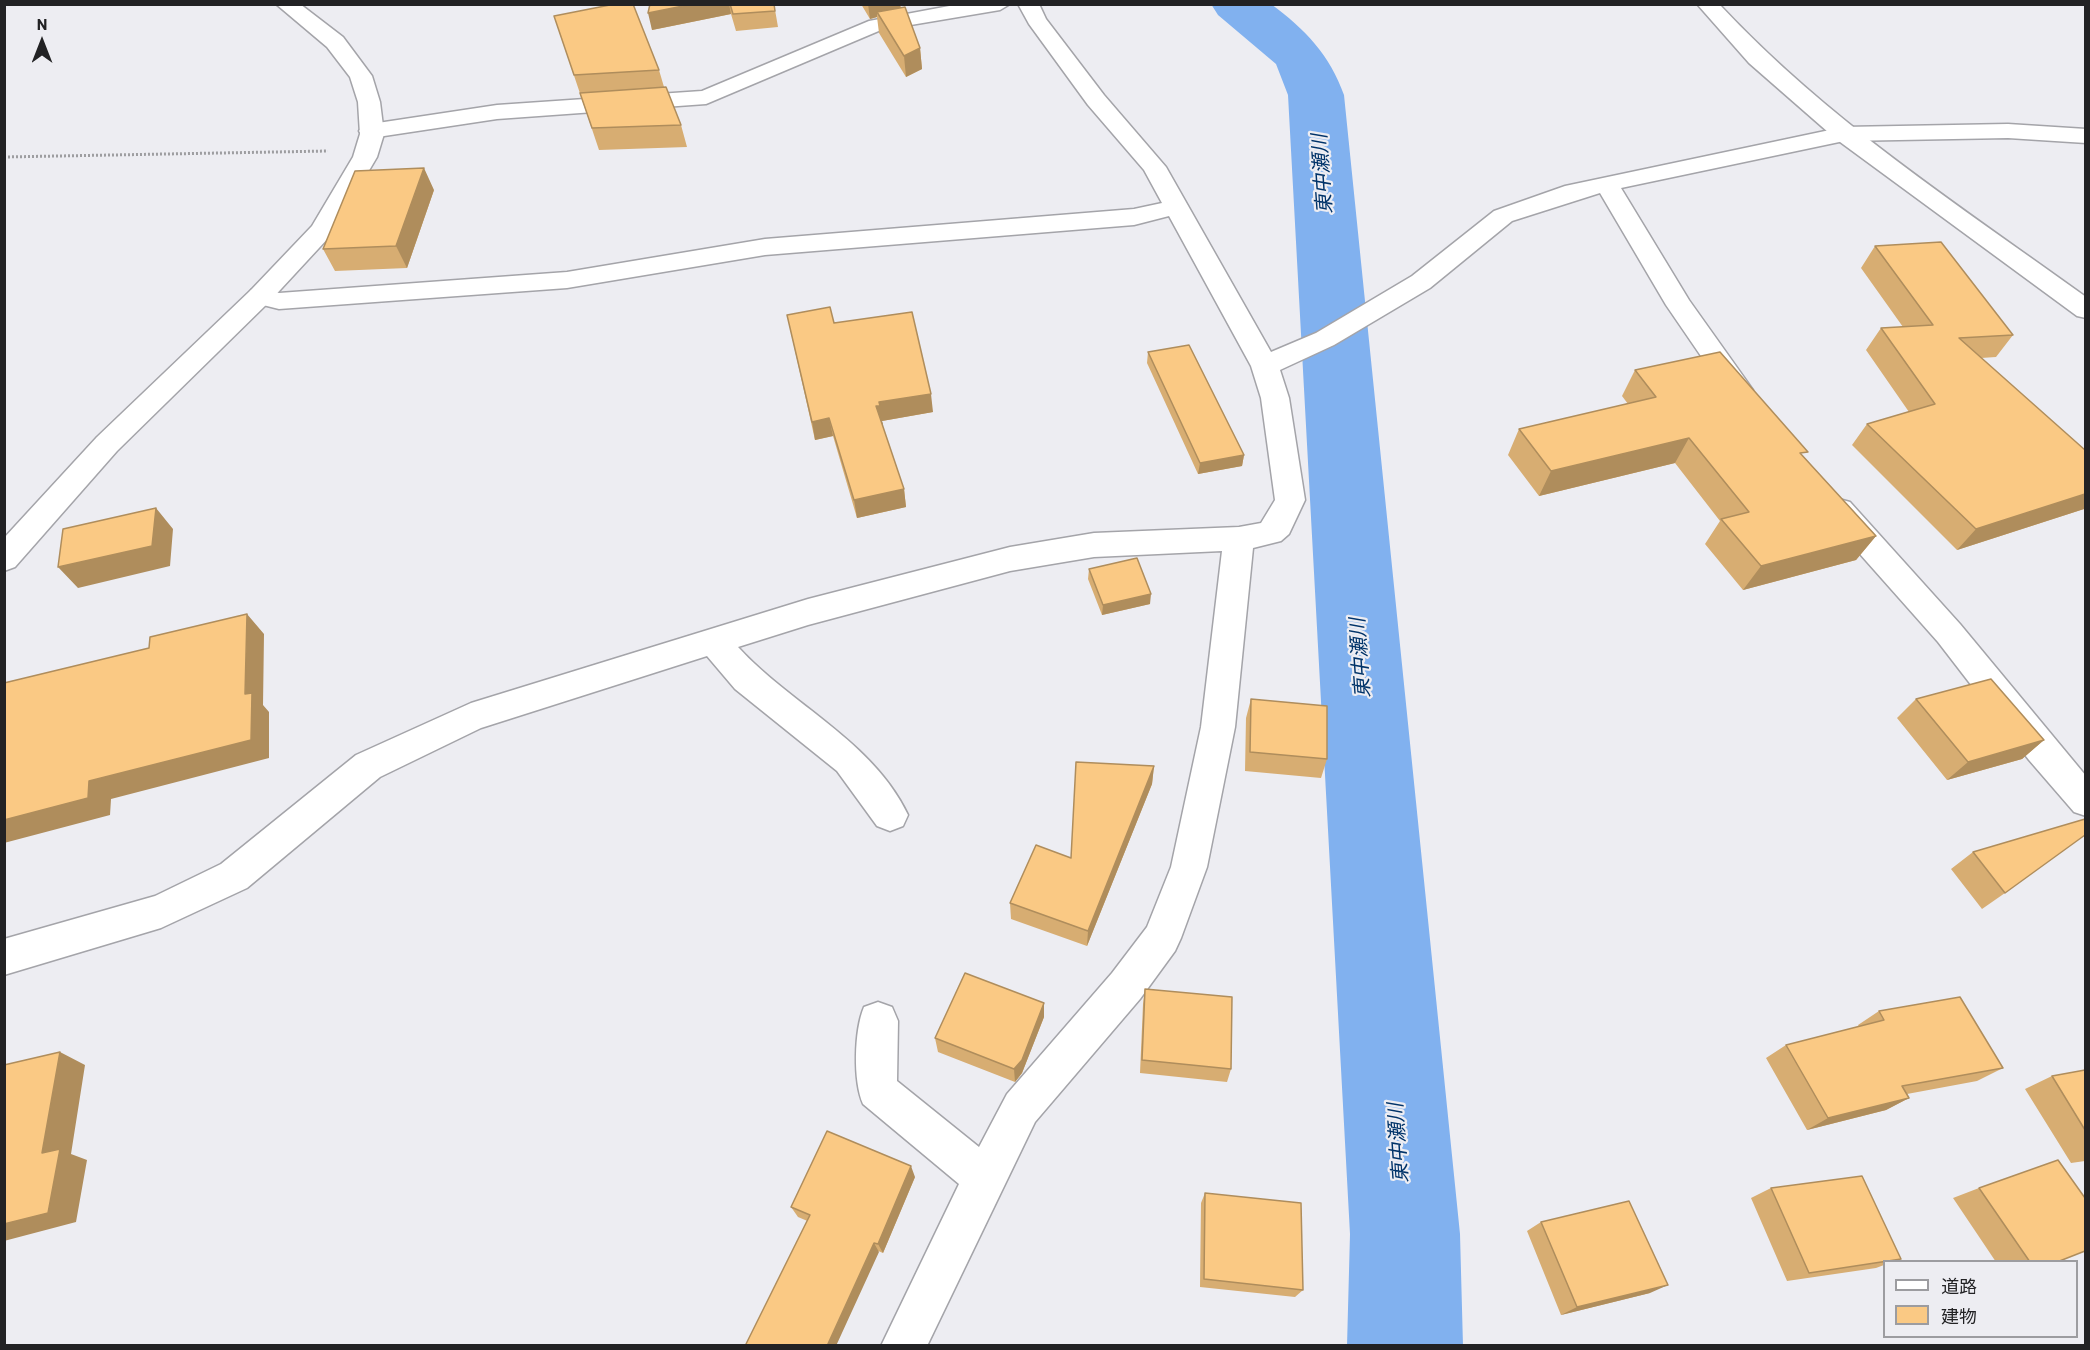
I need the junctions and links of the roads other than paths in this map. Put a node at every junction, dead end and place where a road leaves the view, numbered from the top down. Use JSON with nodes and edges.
{"nodes":[{"id":1,"x":286,"y":4,"type":"edge"},
{"id":2,"x":1000,"y":4,"type":"edge"},
{"id":3,"x":1028,"y":4,"type":"edge"},
{"id":4,"x":1707,"y":4,"type":"edge"},
{"id":5,"x":1845,"y":134,"type":"junction"},
{"id":6,"x":2085,"y":136,"type":"edge"},
{"id":7,"x":369,"y":142,"type":"junction"},
{"id":8,"x":1607,"y":185,"type":"junction"},
{"id":9,"x":1178,"y":207,"type":"junction"},
{"id":10,"x":260,"y":296,"type":"junction"},
{"id":11,"x":2085,"y":310,"type":"edge"},
{"id":12,"x":1265,"y":366,"type":"junction"},
{"id":13,"x":1756,"y":416,"type":"edge"},
{"id":14,"x":1817,"y":486,"type":"edge"},
{"id":15,"x":1239,"y":539,"type":"junction"},
{"id":16,"x":4,"y":559,"type":"edge"},
{"id":17,"x":714,"y":642,"type":"junction"},
{"id":18,"x":2085,"y":801,"type":"edge"},
{"id":19,"x":890,"y":815,"type":"dead end"},
{"id":20,"x":4,"y":957,"type":"edge"},
{"id":21,"x":878,"y":1022,"type":"dead end"},
{"id":22,"x":985,"y":1179,"type":"junction"},
{"id":23,"x":903,"y":1346,"type":"edge"}],
"edges":[{"from":1,"to":7,"type":"street"},
{"from":2,"to":7,"type":"street"},
{"from":3,"to":9,"type":"street"},
{"from":4,"to":5,"type":"street"},
{"from":5,"to":6,"type":"street"},
{"from":5,"to":8,"type":"street"},
{"from":5,"to":11,"type":"street"},
{"from":7,"to":10,"type":"street"},
{"from":8,"to":12,"type":"street"},
{"from":8,"to":13,"type":"street"},
{"from":9,"to":10,"type":"street"},
{"from":9,"to":12,"type":"street"},
{"from":10,"to":16,"type":"street"},
{"from":12,"to":15,"type":"street"},
{"from":14,"to":18,"type":"street"},
{"from":15,"to":17,"type":"street"},
{"from":15,"to":22,"type":"street"},
{"from":17,"to":19,"type":"street"},
{"from":17,"to":20,"type":"street"},
{"from":21,"to":22,"type":"street"},
{"from":22,"to":23,"type":"street"}]}
